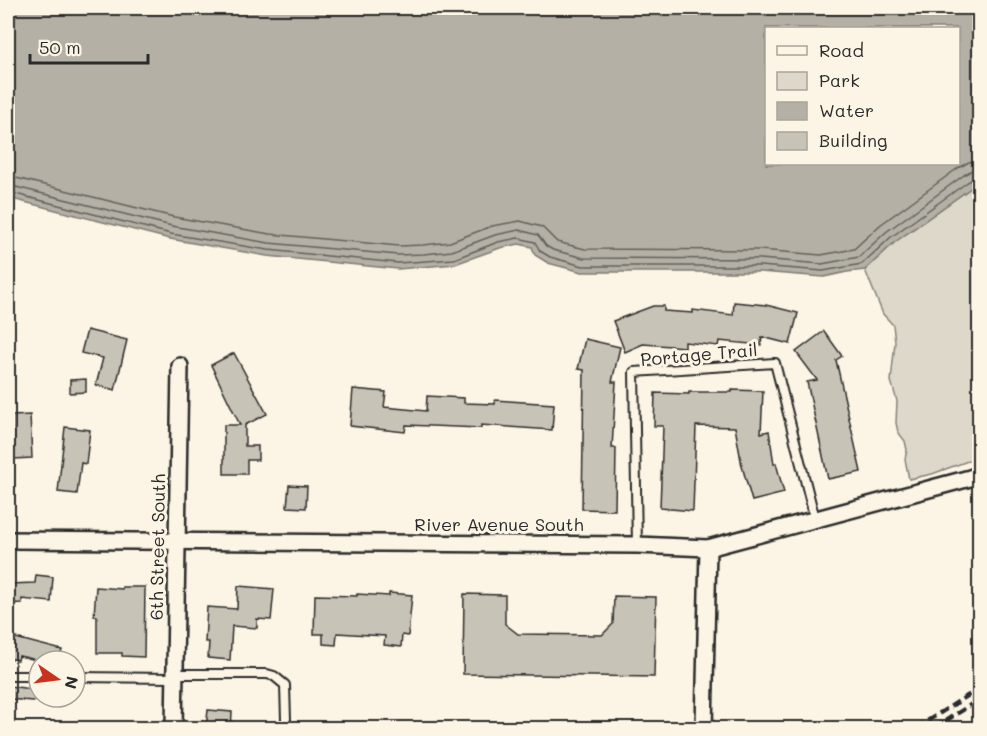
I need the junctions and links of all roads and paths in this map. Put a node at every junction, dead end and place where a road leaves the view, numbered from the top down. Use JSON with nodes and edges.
{"nodes":[{"id":1,"x":180,"y":366,"type":"dead end"},
{"id":2,"x":980,"y":474,"type":"edge"},
{"id":3,"x":815,"y":519,"type":"junction"},
{"id":4,"x":8,"y":540,"type":"edge"},
{"id":5,"x":177,"y":541,"type":"junction"},
{"id":6,"x":637,"y":545,"type":"junction"},
{"id":7,"x":708,"y":548,"type":"junction"},
{"id":8,"x":8,"y":676,"type":"edge"},
{"id":9,"x":27,"y":676,"type":"edge"},
{"id":10,"x":175,"y":676,"type":"junction"},
{"id":11,"x":87,"y":677,"type":"edge"},
{"id":12,"x":286,"y":720,"type":"dead end"},
{"id":13,"x":174,"y":729,"type":"edge"},
{"id":14,"x":704,"y":729,"type":"edge"}],
"edges":[{"from":1,"to":5,"type":"street","name":"6th Street South"},
{"from":2,"to":3,"type":"street","name":"River Avenue South"},
{"from":3,"to":6,"type":"lane","name":"Portage Trail"},
{"from":3,"to":7,"type":"street","name":"River Avenue South"},
{"from":4,"to":5,"type":"street","name":"River Avenue South"},
{"from":5,"to":6,"type":"street","name":"River Avenue South"},
{"from":5,"to":10,"type":"street","name":"6th Street South"},
{"from":6,"to":7,"type":"street","name":"River Avenue South"},
{"from":7,"to":14,"type":"street"},
{"from":8,"to":9,"type":"lane"},
{"from":10,"to":11,"type":"lane"},
{"from":10,"to":12,"type":"lane"},
{"from":10,"to":13,"type":"street","name":"6th Street South"}]}
